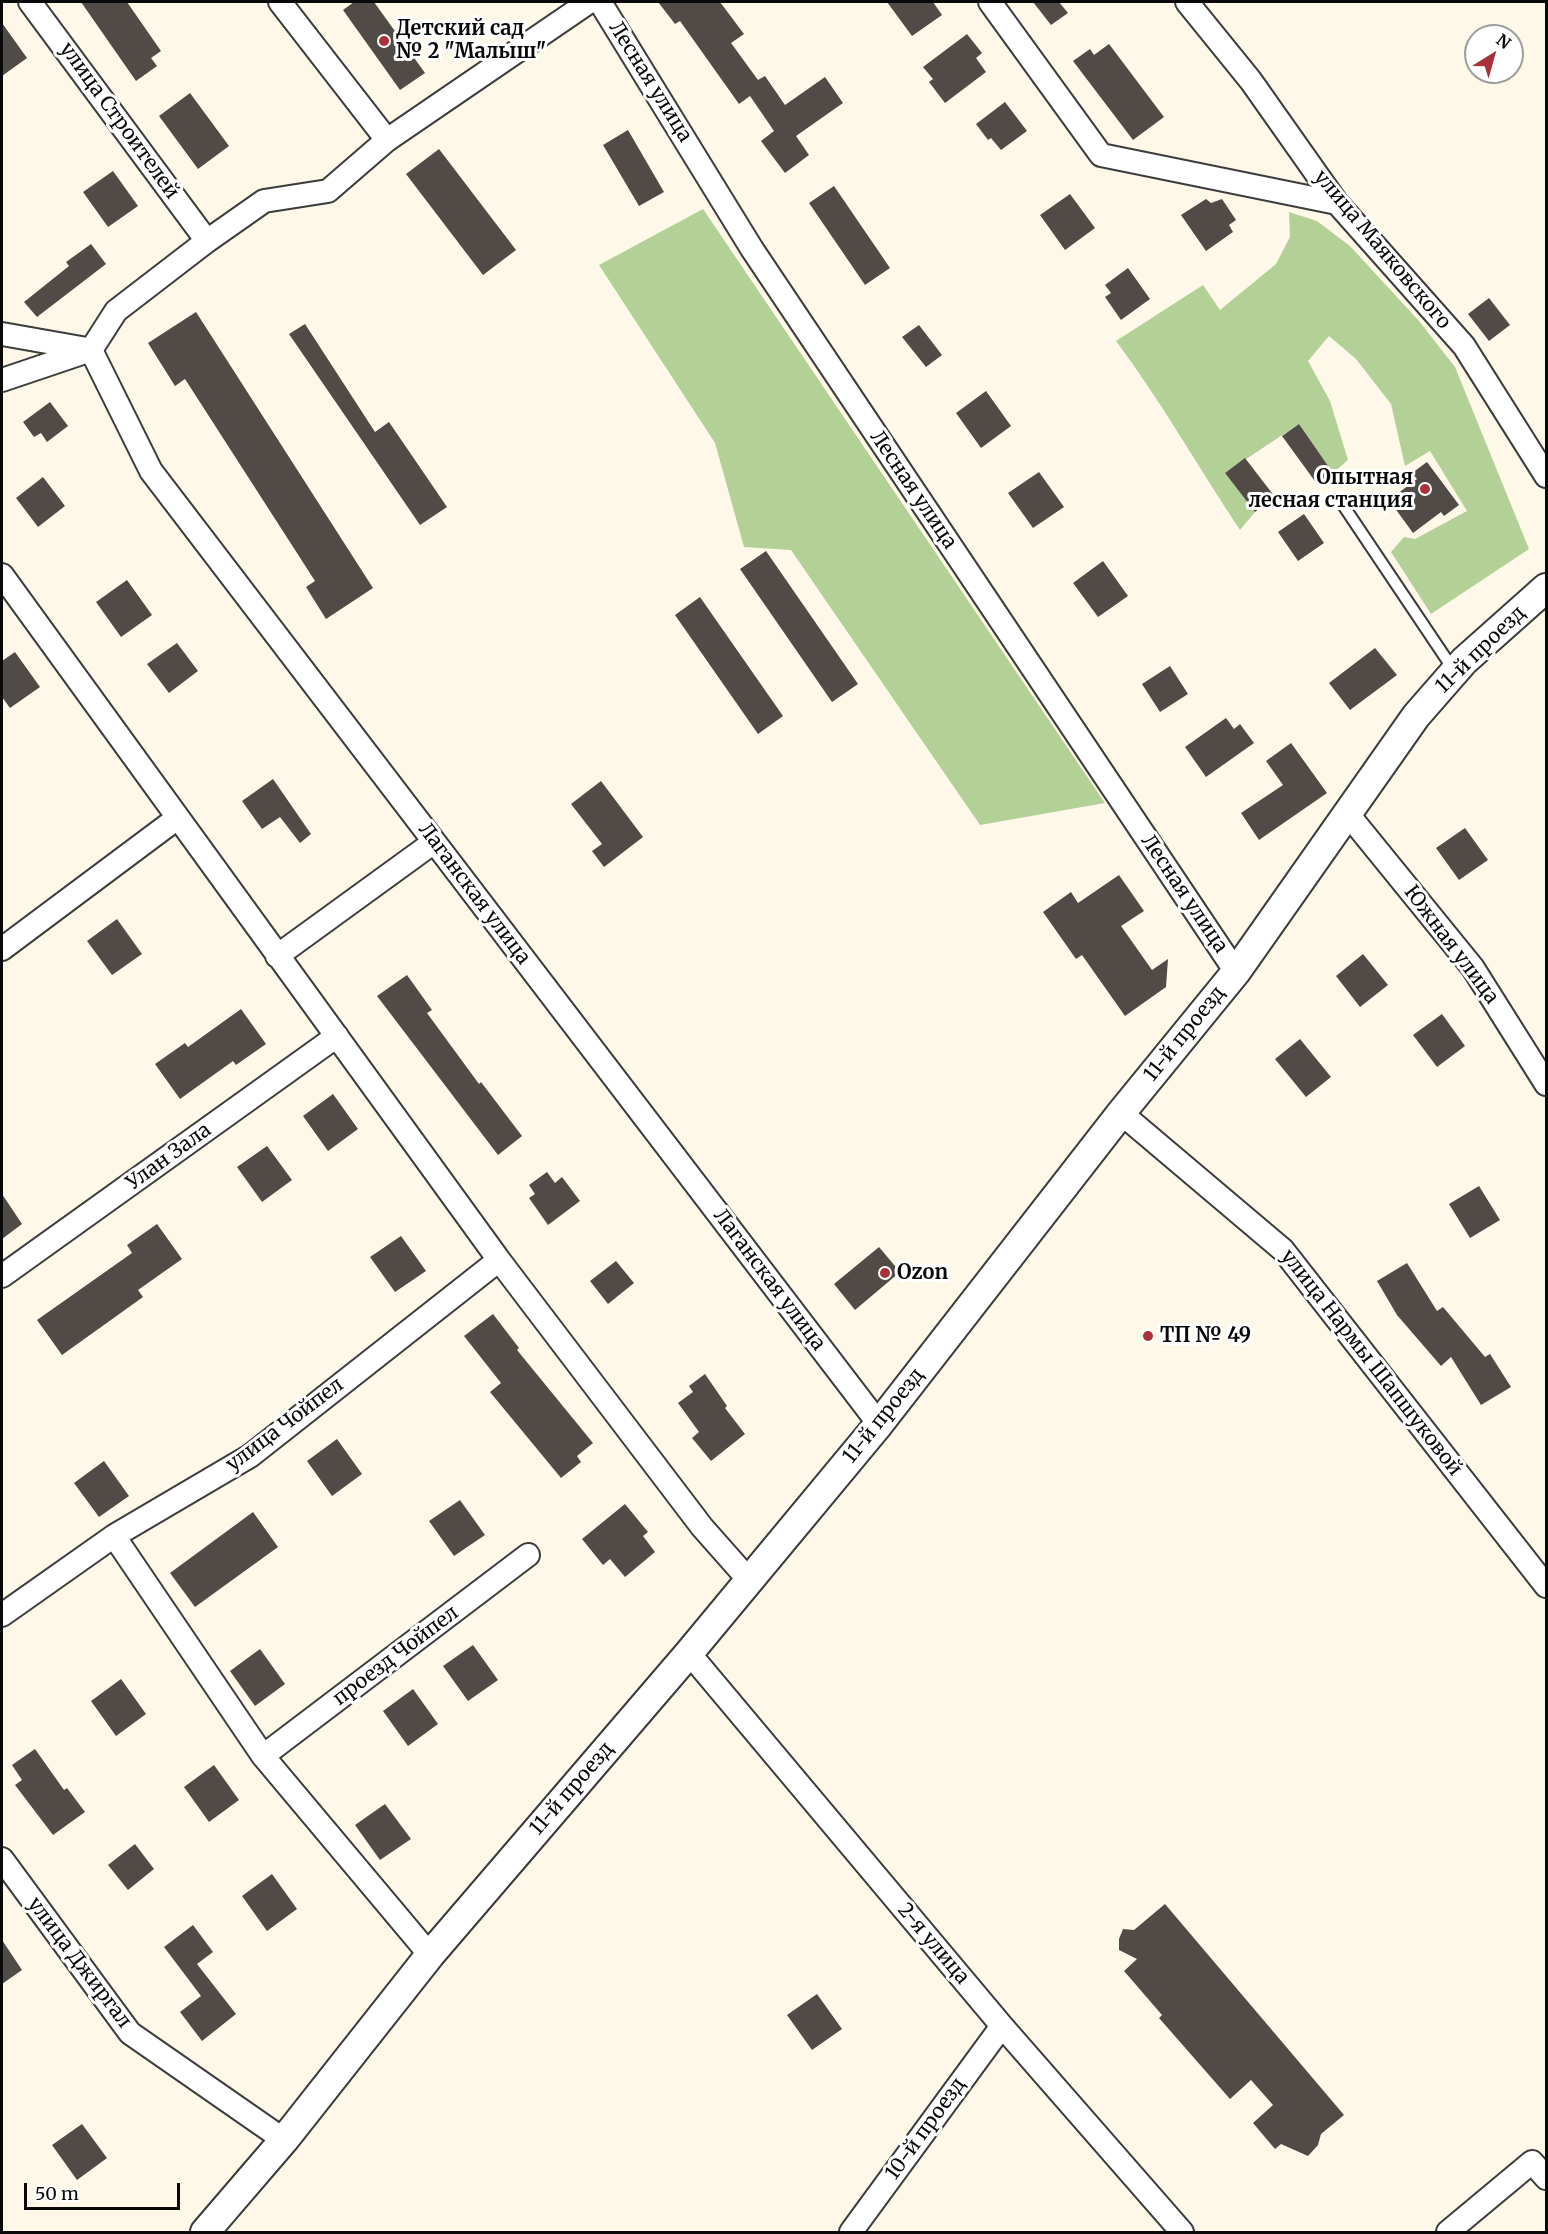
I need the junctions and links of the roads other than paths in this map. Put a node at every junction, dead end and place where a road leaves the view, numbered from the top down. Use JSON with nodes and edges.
{"nodes":[{"id":1,"x":30,"y":2,"type":"edge"},
{"id":2,"x":280,"y":2,"type":"edge"},
{"id":3,"x":589,"y":2,"type":"edge"},
{"id":4,"x":600,"y":2,"type":"edge"},
{"id":5,"x":990,"y":2,"type":"edge"},
{"id":6,"x":1187,"y":2,"type":"edge"},
{"id":7,"x":387,"y":140,"type":"junction"},
{"id":8,"x":1337,"y":203,"type":"junction"},
{"id":9,"x":207,"y":241,"type":"junction"},
{"id":10,"x":2,"y":334,"type":"edge"},
{"id":11,"x":92,"y":350,"type":"junction"},
{"id":12,"x":2,"y":380,"type":"edge"},
{"id":13,"x":1546,"y":476,"type":"edge"},
{"id":14,"x":1343,"y":505,"type":"dead end"},
{"id":15,"x":5,"y":587,"type":"edge"},
{"id":16,"x":1546,"y":588,"type":"edge"},
{"id":17,"x":1455,"y":671,"type":"junction"},
{"id":18,"x":1347,"y":813,"type":"junction"},
{"id":19,"x":176,"y":819,"type":"junction"},
{"id":20,"x":434,"y":842,"type":"junction"},
{"id":21,"x":2,"y":949,"type":"edge"},
{"id":22,"x":277,"y":956,"type":"junction"},
{"id":23,"x":1236,"y":972,"type":"junction"},
{"id":24,"x":337,"y":1036,"type":"junction"},
{"id":25,"x":1546,"y":1084,"type":"edge"},
{"id":26,"x":1121,"y":1113,"type":"junction"},
{"id":27,"x":499,"y":1260,"type":"junction"},
{"id":28,"x":2,"y":1276,"type":"edge"},
{"id":29,"x":879,"y":1424,"type":"junction"},
{"id":30,"x":114,"y":1536,"type":"junction"},
{"id":31,"x":528,"y":1555,"type":"dead end"},
{"id":32,"x":748,"y":1579,"type":"junction"},
{"id":33,"x":1546,"y":1586,"type":"edge"},
{"id":34,"x":2,"y":1616,"type":"edge"},
{"id":35,"x":688,"y":1653,"type":"junction"},
{"id":36,"x":263,"y":1756,"type":"junction"},
{"id":37,"x":2,"y":1859,"type":"edge"},
{"id":38,"x":430,"y":1955,"type":"junction"},
{"id":39,"x":1002,"y":2026,"type":"junction"},
{"id":40,"x":284,"y":2140,"type":"junction"},
{"id":41,"x":1539,"y":2170,"type":"edge"},
{"id":42,"x":205,"y":2232,"type":"edge"},
{"id":43,"x":851,"y":2232,"type":"edge"},
{"id":44,"x":1182,"y":2232,"type":"edge"},
{"id":45,"x":1448,"y":2232,"type":"edge"}],
"edges":[{"from":1,"to":9,"type":"street","name":"улица Строителей"},
{"from":2,"to":7,"type":"street"},
{"from":3,"to":7,"type":"street"},
{"from":4,"to":23,"type":"street","name":"Лесная улица"},
{"from":5,"to":8,"type":"street"},
{"from":6,"to":8,"type":"street","name":"улица Маяковского"},
{"from":7,"to":9,"type":"street"},
{"from":8,"to":13,"type":"street","name":"улица Маяковского"},
{"from":9,"to":11,"type":"street"},
{"from":10,"to":11,"type":"street"},
{"from":11,"to":12,"type":"street"},
{"from":11,"to":20,"type":"street","name":"Лаганская улица"},
{"from":14,"to":17,"type":"lane"},
{"from":15,"to":19,"type":"street"},
{"from":16,"to":17,"type":"street","name":"11-й проезд"},
{"from":17,"to":18,"type":"street","name":"11-й проезд"},
{"from":18,"to":23,"type":"street","name":"11-й проезд"},
{"from":18,"to":25,"type":"street","name":"Южная улица"},
{"from":19,"to":21,"type":"street"},
{"from":19,"to":22,"type":"street"},
{"from":20,"to":22,"type":"street"},
{"from":20,"to":29,"type":"street","name":"Лаганская улица"},
{"from":22,"to":24,"type":"street"},
{"from":23,"to":26,"type":"street","name":"11-й проезд"},
{"from":24,"to":27,"type":"street"},
{"from":24,"to":28,"type":"street","name":"Улан Зала"},
{"from":26,"to":29,"type":"street","name":"11-й проезд"},
{"from":26,"to":33,"type":"street","name":"улица Нармы Шапшуковой"},
{"from":27,"to":30,"type":"street","name":"улица Чойпел"},
{"from":27,"to":32,"type":"street"},
{"from":29,"to":32,"type":"street","name":"11-й проезд"},
{"from":30,"to":34,"type":"street","name":"улица Чойпел"},
{"from":30,"to":36,"type":"street"},
{"from":31,"to":36,"type":"street","name":"проезд Чойпел"},
{"from":32,"to":35,"type":"street","name":"11-й проезд"},
{"from":35,"to":38,"type":"street","name":"11-й проезд"},
{"from":35,"to":39,"type":"street","name":"2-я улица"},
{"from":36,"to":38,"type":"street"},
{"from":37,"to":40,"type":"street","name":"улица Джиргал"},
{"from":38,"to":40,"type":"street","name":"11-й проезд"},
{"from":39,"to":43,"type":"street","name":"10-й проезд"},
{"from":39,"to":44,"type":"street","name":"2-я улица"},
{"from":40,"to":42,"type":"street","name":"11-й проезд"},
{"from":41,"to":45,"type":"street"}]}
